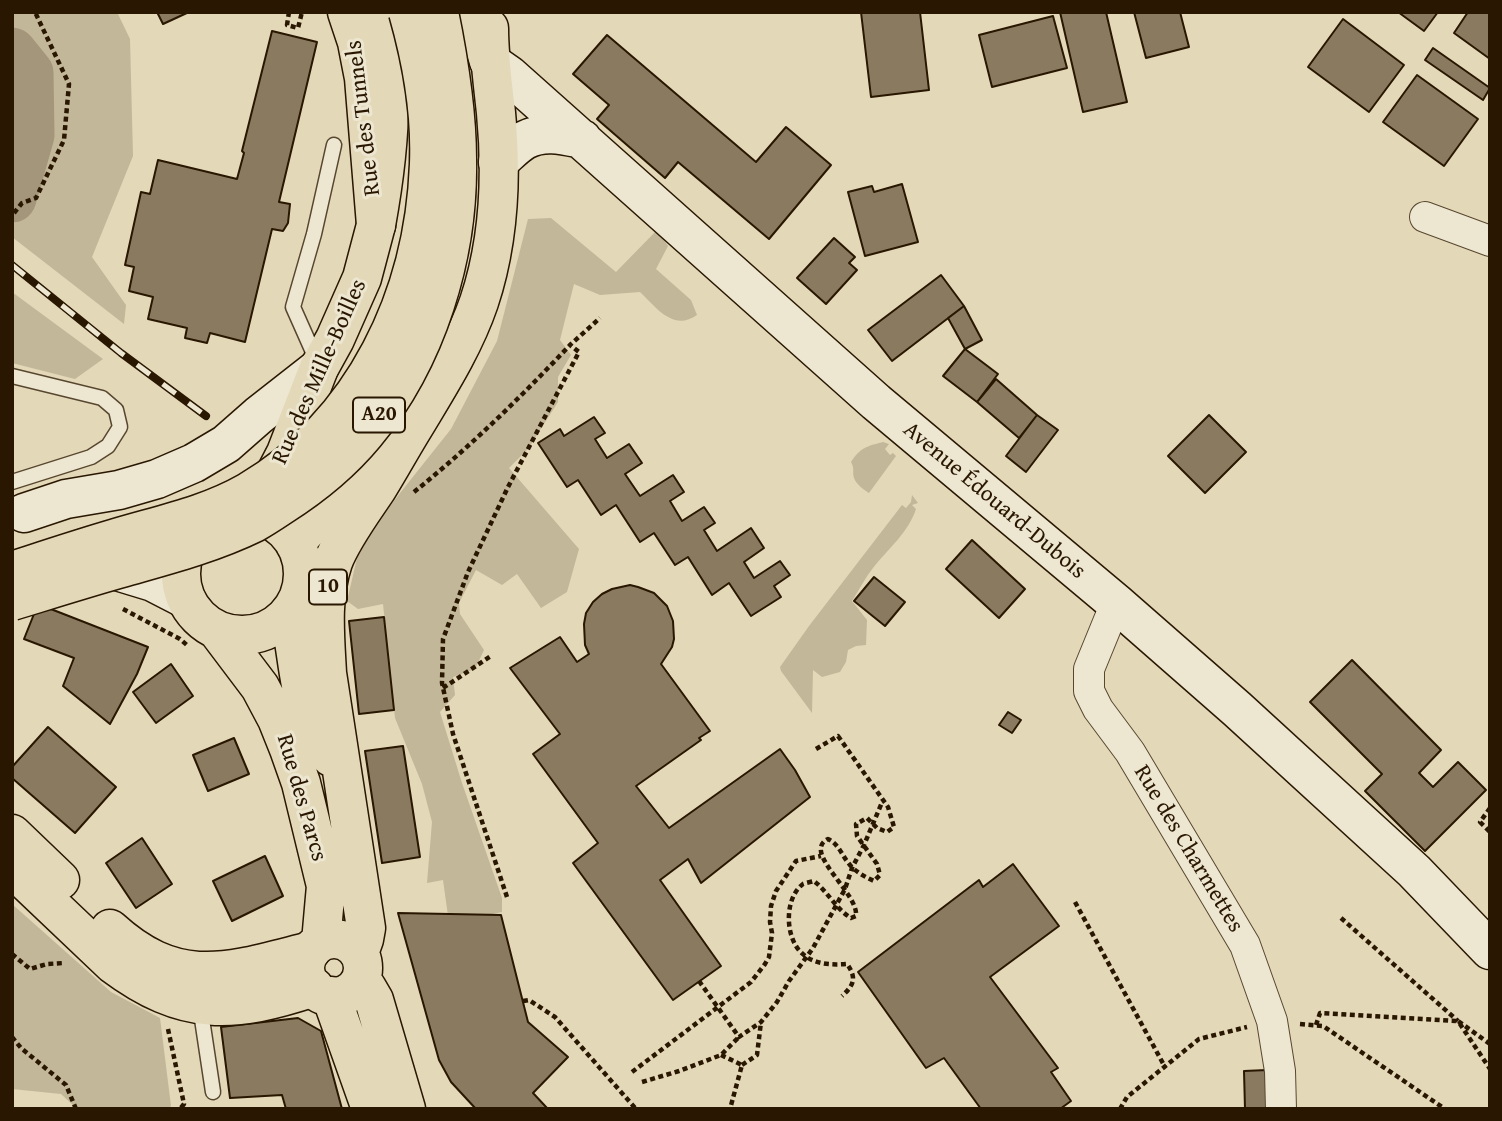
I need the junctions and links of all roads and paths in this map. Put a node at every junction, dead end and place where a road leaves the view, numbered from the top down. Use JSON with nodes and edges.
{"nodes":[{"id":1,"x":35,"y":12,"type":"edge"},
{"id":2,"x":289,"y":12,"type":"edge"},
{"id":3,"x":302,"y":12,"type":"edge"},
{"id":4,"x":348,"y":12,"type":"edge"},
{"id":5,"x":374,"y":12,"type":"edge"},
{"id":6,"x":408,"y":12,"type":"edge"},
{"id":7,"x":439,"y":12,"type":"edge"},
{"id":8,"x":486,"y":15,"type":"edge"},
{"id":9,"x":489,"y":61,"type":"junction"},
{"id":10,"x":582,"y":139,"type":"junction"},
{"id":11,"x":334,"y":145,"type":"dead end"},
{"id":12,"x":498,"y":162,"type":"junction"},
{"id":13,"x":14,"y":213,"type":"dead end"},
{"id":14,"x":1425,"y":217,"type":"dead end"},
{"id":15,"x":376,"y":225,"type":"junction"},
{"id":16,"x":1490,"y":241,"type":"edge"},
{"id":17,"x":600,"y":318,"type":"dead end"},
{"id":18,"x":570,"y":345,"type":"junction"},
{"id":19,"x":319,"y":368,"type":"junction"},
{"id":20,"x":12,"y":376,"type":"edge"},
{"id":21,"x":414,"y":401,"type":"junction"},
{"id":22,"x":406,"y":499,"type":"dead end"},
{"id":23,"x":16,"y":502,"type":"edge"},
{"id":24,"x":248,"y":513,"type":"junction"},
{"id":25,"x":205,"y":524,"type":"junction"},
{"id":26,"x":295,"y":544,"type":"junction"},
{"id":27,"x":12,"y":551,"type":"edge"},
{"id":28,"x":12,"y":571,"type":"edge"},
{"id":29,"x":186,"y":600,"type":"junction"},
{"id":30,"x":12,"y":601,"type":"edge"},
{"id":31,"x":1116,"y":603,"type":"junction"},
{"id":32,"x":114,"y":605,"type":"dead end"},
{"id":33,"x":289,"y":613,"type":"junction"},
{"id":34,"x":203,"y":639,"type":"junction"},
{"id":35,"x":491,"y":656,"type":"dead end"},
{"id":36,"x":443,"y":688,"type":"junction"},
{"id":37,"x":816,"y":749,"type":"dead end"},
{"id":38,"x":341,"y":769,"type":"junction"},
{"id":39,"x":883,"y":800,"type":"junction"},
{"id":40,"x":1490,"y":808,"type":"edge"},
{"id":41,"x":873,"y":824,"type":"junction"},
{"id":42,"x":1490,"y":832,"type":"edge"},
{"id":43,"x":12,"y":834,"type":"edge"},
{"id":44,"x":864,"y":845,"type":"junction"},
{"id":45,"x":821,"y":856,"type":"junction"},
{"id":46,"x":852,"y":867,"type":"junction"},
{"id":47,"x":12,"y":868,"type":"edge"},
{"id":48,"x":845,"y":889,"type":"junction"},
{"id":49,"x":507,"y":897,"type":"dead end"},
{"id":50,"x":1074,"y":902,"type":"dead end"},
{"id":51,"x":836,"y":905,"type":"junction"},
{"id":52,"x":1341,"y":918,"type":"dead end"},
{"id":53,"x":1490,"y":950,"type":"edge"},
{"id":54,"x":12,"y":954,"type":"edge"},
{"id":55,"x":104,"y":956,"type":"junction"},
{"id":56,"x":806,"y":957,"type":"junction"},
{"id":57,"x":333,"y":968,"type":"junction"},
{"id":58,"x":699,"y":981,"type":"dead end"},
{"id":59,"x":201,"y":985,"type":"junction"},
{"id":60,"x":842,"y":996,"type":"dead end"},
{"id":61,"x":523,"y":1001,"type":"dead end"},
{"id":62,"x":718,"y":1007,"type":"junction"},
{"id":63,"x":1458,"y":1021,"type":"junction"},
{"id":64,"x":761,"y":1022,"type":"junction"},
{"id":65,"x":1316,"y":1025,"type":"dead end"},
{"id":66,"x":168,"y":1029,"type":"dead end"},
{"id":67,"x":12,"y":1037,"type":"edge"},
{"id":68,"x":739,"y":1037,"type":"junction"},
{"id":69,"x":1490,"y":1044,"type":"edge"},
{"id":70,"x":720,"y":1055,"type":"junction"},
{"id":71,"x":742,"y":1065,"type":"junction"},
{"id":72,"x":1166,"y":1067,"type":"dead end"},
{"id":73,"x":1490,"y":1069,"type":"edge"},
{"id":74,"x":632,"y":1072,"type":"dead end"},
{"id":75,"x":642,"y":1082,"type":"dead end"},
{"id":76,"x":213,"y":1092,"type":"dead end"},
{"id":77,"x":76,"y":1109,"type":"edge"},
{"id":78,"x":180,"y":1109,"type":"edge"},
{"id":79,"x":371,"y":1109,"type":"edge"},
{"id":80,"x":406,"y":1109,"type":"edge"},
{"id":81,"x":636,"y":1109,"type":"edge"},
{"id":82,"x":730,"y":1109,"type":"edge"},
{"id":83,"x":1281,"y":1109,"type":"edge"}],
"edges":[{"from":1,"to":13,"type":"path"},
{"from":2,"to":3,"type":"path"},
{"from":4,"to":15,"type":"main road","name":"Rue des Tunnels"},
{"from":5,"to":15,"type":"main road"},
{"from":6,"to":28,"type":"main road","number":"A20","bridge":true},
{"from":7,"to":30,"type":"main road","number":"A20","bridge":true},
{"from":8,"to":9,"type":"main road"},
{"from":9,"to":10,"type":"street","name":"Avenue Édouard-Dubois"},
{"from":9,"to":12,"type":"main road","number":"10"},
{"from":10,"to":12,"type":"street"},
{"from":10,"to":31,"type":"street","name":"Avenue Édouard-Dubois"},
{"from":11,"to":19,"type":"lane"},
{"from":12,"to":21,"type":"main road","number":"10"},
{"from":14,"to":16,"type":"street"},
{"from":15,"to":19,"type":"main road","name":"Rue des Mille-Boilles"},
{"from":17,"to":18,"type":"path"},
{"from":18,"to":22,"type":"path"},
{"from":18,"to":36,"type":"path"},
{"from":19,"to":21,"type":"main road"},
{"from":19,"to":23,"type":"street"},
{"from":19,"to":24,"type":"main road","name":"Rue des Mille-Boilles"},
{"from":20,"to":23,"type":"lane"},
{"from":21,"to":26,"type":"main road","number":"10"},
{"from":21,"to":38,"type":"main road","number":"10"},
{"from":23,"to":25,"type":"street"},
{"from":24,"to":25,"type":"main road"},
{"from":24,"to":26,"type":"main road"},
{"from":25,"to":29,"type":"main road"},
{"from":26,"to":33,"type":"main road"},
{"from":27,"to":29,"type":"street"},
{"from":29,"to":34,"type":"main road"},
{"from":31,"to":53,"type":"street","name":"Avenue Édouard-Dubois"},
{"from":31,"to":83,"type":"street","name":"Rue des Charmettes"},
{"from":32,"to":34,"type":"path"},
{"from":33,"to":34,"type":"main road"},
{"from":33,"to":38,"type":"main road","number":"10"},
{"from":34,"to":57,"type":"main road","name":"Rue des Parcs","number":"10"},
{"from":35,"to":36,"type":"path"},
{"from":36,"to":49,"type":"path"},
{"from":37,"to":39,"type":"path"},
{"from":38,"to":57,"type":"main road","number":"10"},
{"from":39,"to":41,"type":"path"},
{"from":39,"to":41,"type":"path"},
{"from":40,"to":42,"type":"path"},
{"from":41,"to":44,"type":"path"},
{"from":41,"to":44,"type":"path"},
{"from":43,"to":59,"type":"main road"},
{"from":44,"to":46,"type":"path"},
{"from":44,"to":46,"type":"path"},
{"from":45,"to":46,"type":"path"},
{"from":45,"to":48,"type":"path"},
{"from":45,"to":62,"type":"path"},
{"from":46,"to":48,"type":"path"},
{"from":47,"to":55,"type":"main road"},
{"from":48,"to":51,"type":"path"},
{"from":48,"to":51,"type":"path"},
{"from":50,"to":72,"type":"path"},
{"from":51,"to":56,"type":"path"},
{"from":51,"to":56,"type":"path"},
{"from":52,"to":63,"type":"path"},
{"from":54,"to":55,"type":"path"},
{"from":55,"to":59,"type":"main road"},
{"from":56,"to":60,"type":"path"},
{"from":56,"to":64,"type":"path"},
{"from":57,"to":59,"type":"main road"},
{"from":57,"to":79,"type":"main road","number":"10"},
{"from":57,"to":80,"type":"main road"},
{"from":58,"to":62,"type":"path"},
{"from":59,"to":76,"type":"lane"},
{"from":61,"to":81,"type":"path"},
{"from":62,"to":68,"type":"path"},
{"from":62,"to":74,"type":"path"},
{"from":63,"to":65,"type":"path"},
{"from":63,"to":69,"type":"path"},
{"from":63,"to":73,"type":"path"},
{"from":64,"to":68,"type":"path"},
{"from":64,"to":71,"type":"path"},
{"from":66,"to":78,"type":"path"},
{"from":67,"to":77,"type":"path"},
{"from":68,"to":70,"type":"path"},
{"from":70,"to":71,"type":"path"},
{"from":70,"to":75,"type":"path"},
{"from":71,"to":82,"type":"path"}]}
